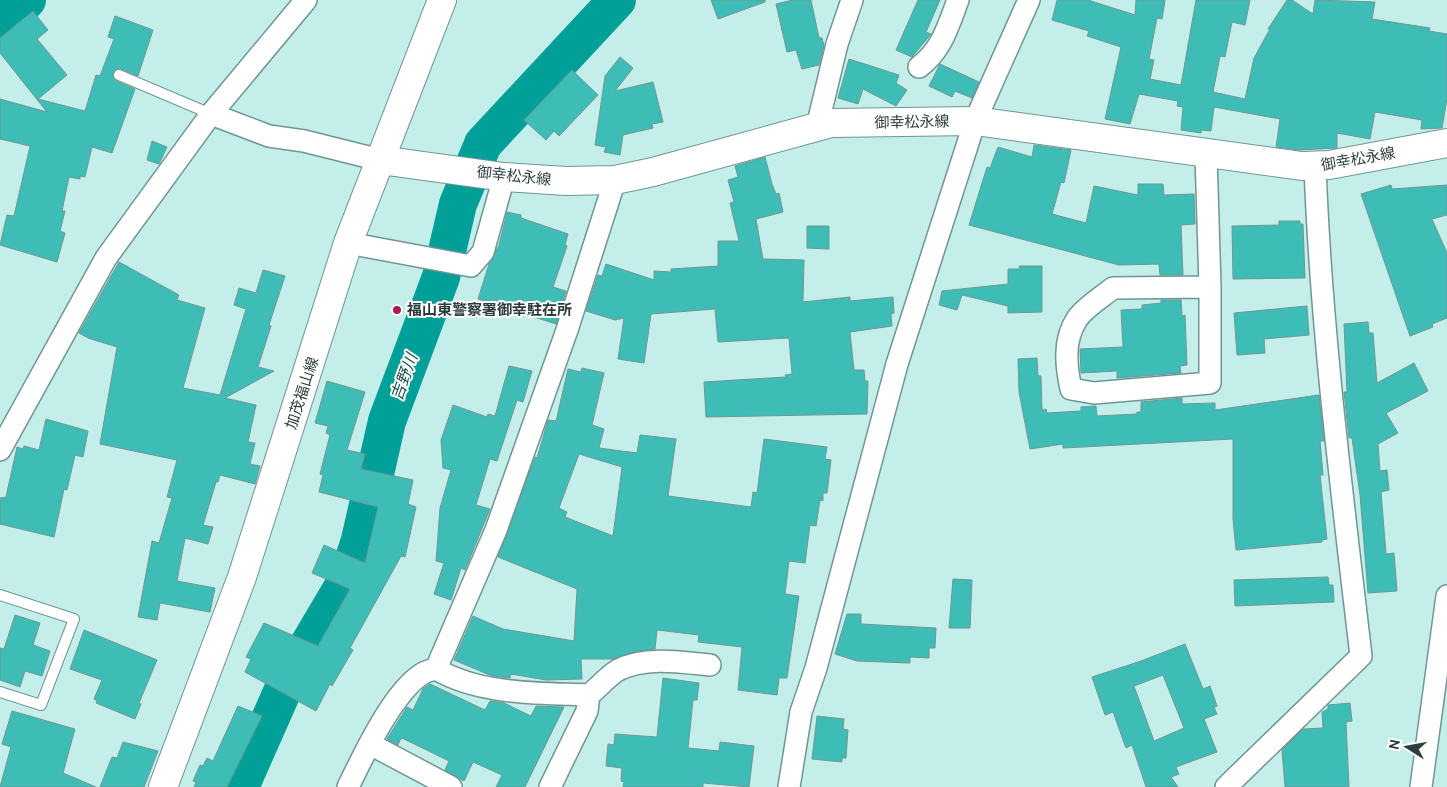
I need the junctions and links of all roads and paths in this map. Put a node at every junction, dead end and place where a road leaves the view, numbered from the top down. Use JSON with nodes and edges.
{"nodes":[{"id":1,"x":306,"y":0,"type":"edge"},
{"id":2,"x":442,"y":0,"type":"edge"},
{"id":3,"x":852,"y":0,"type":"edge"},
{"id":4,"x":958,"y":0,"type":"edge"},
{"id":5,"x":1029,"y":0,"type":"edge"},
{"id":6,"x":919,"y":67,"type":"dead end"},
{"id":7,"x":119,"y":75,"type":"dead end"},
{"id":8,"x":211,"y":114,"type":"junction"},
{"id":9,"x":975,"y":121,"type":"junction"},
{"id":10,"x":817,"y":127,"type":"junction"},
{"id":11,"x":1447,"y":142,"type":"edge"},
{"id":12,"x":1206,"y":154,"type":"junction"},
{"id":13,"x":380,"y":160,"type":"junction"},
{"id":14,"x":1315,"y":166,"type":"junction"},
{"id":15,"x":494,"y":175,"type":"junction"},
{"id":16,"x":615,"y":180,"type":"junction"},
{"id":17,"x":348,"y":242,"type":"junction"},
{"id":18,"x":1210,"y":287,"type":"junction"},
{"id":19,"x":0,"y":450,"type":"edge"},
{"id":20,"x":0,"y":595,"type":"edge"},
{"id":21,"x":1447,"y":596,"type":"edge"},
{"id":22,"x":710,"y":665,"type":"dead end"},
{"id":23,"x":436,"y":669,"type":"junction"},
{"id":24,"x":0,"y":692,"type":"edge"},
{"id":25,"x":589,"y":696,"type":"junction"},
{"id":26,"x":370,"y":744,"type":"junction"},
{"id":27,"x":163,"y":787,"type":"edge"},
{"id":28,"x":348,"y":787,"type":"edge"},
{"id":29,"x":451,"y":787,"type":"edge"},
{"id":30,"x":550,"y":787,"type":"edge"},
{"id":31,"x":789,"y":787,"type":"edge"},
{"id":32,"x":1226,"y":787,"type":"edge"},
{"id":33,"x":1422,"y":787,"type":"edge"}],
"edges":[{"from":1,"to":8,"type":"street"},
{"from":2,"to":13,"type":"main road","name":"加茂福山線"},
{"from":3,"to":10,"type":"street"},
{"from":4,"to":6,"type":"street"},
{"from":5,"to":9,"type":"street"},
{"from":7,"to":8,"type":"lane"},
{"from":8,"to":13,"type":"street"},
{"from":8,"to":19,"type":"street"},
{"from":9,"to":10,"type":"main road","name":"御幸松永線"},
{"from":9,"to":12,"type":"main road","name":"御幸松永線"},
{"from":9,"to":31,"type":"street"},
{"from":10,"to":16,"type":"main road","name":"御幸松永線"},
{"from":11,"to":14,"type":"main road","name":"御幸松永線"},
{"from":12,"to":14,"type":"main road","name":"御幸松永線"},
{"from":12,"to":18,"type":"street"},
{"from":13,"to":15,"type":"main road","name":"御幸松永線"},
{"from":13,"to":17,"type":"main road","name":"加茂福山線"},
{"from":14,"to":32,"type":"street"},
{"from":15,"to":16,"type":"main road","name":"御幸松永線"},
{"from":15,"to":17,"type":"street"},
{"from":16,"to":23,"type":"street"},
{"from":17,"to":27,"type":"main road","name":"加茂福山線"},
{"from":18,"to":18,"type":"street"},
{"from":20,"to":24,"type":"lane"},
{"from":21,"to":33,"type":"street"},
{"from":22,"to":25,"type":"street"},
{"from":23,"to":25,"type":"street"},
{"from":23,"to":26,"type":"street"},
{"from":25,"to":30,"type":"street"},
{"from":26,"to":28,"type":"street"},
{"from":26,"to":29,"type":"street"}]}
